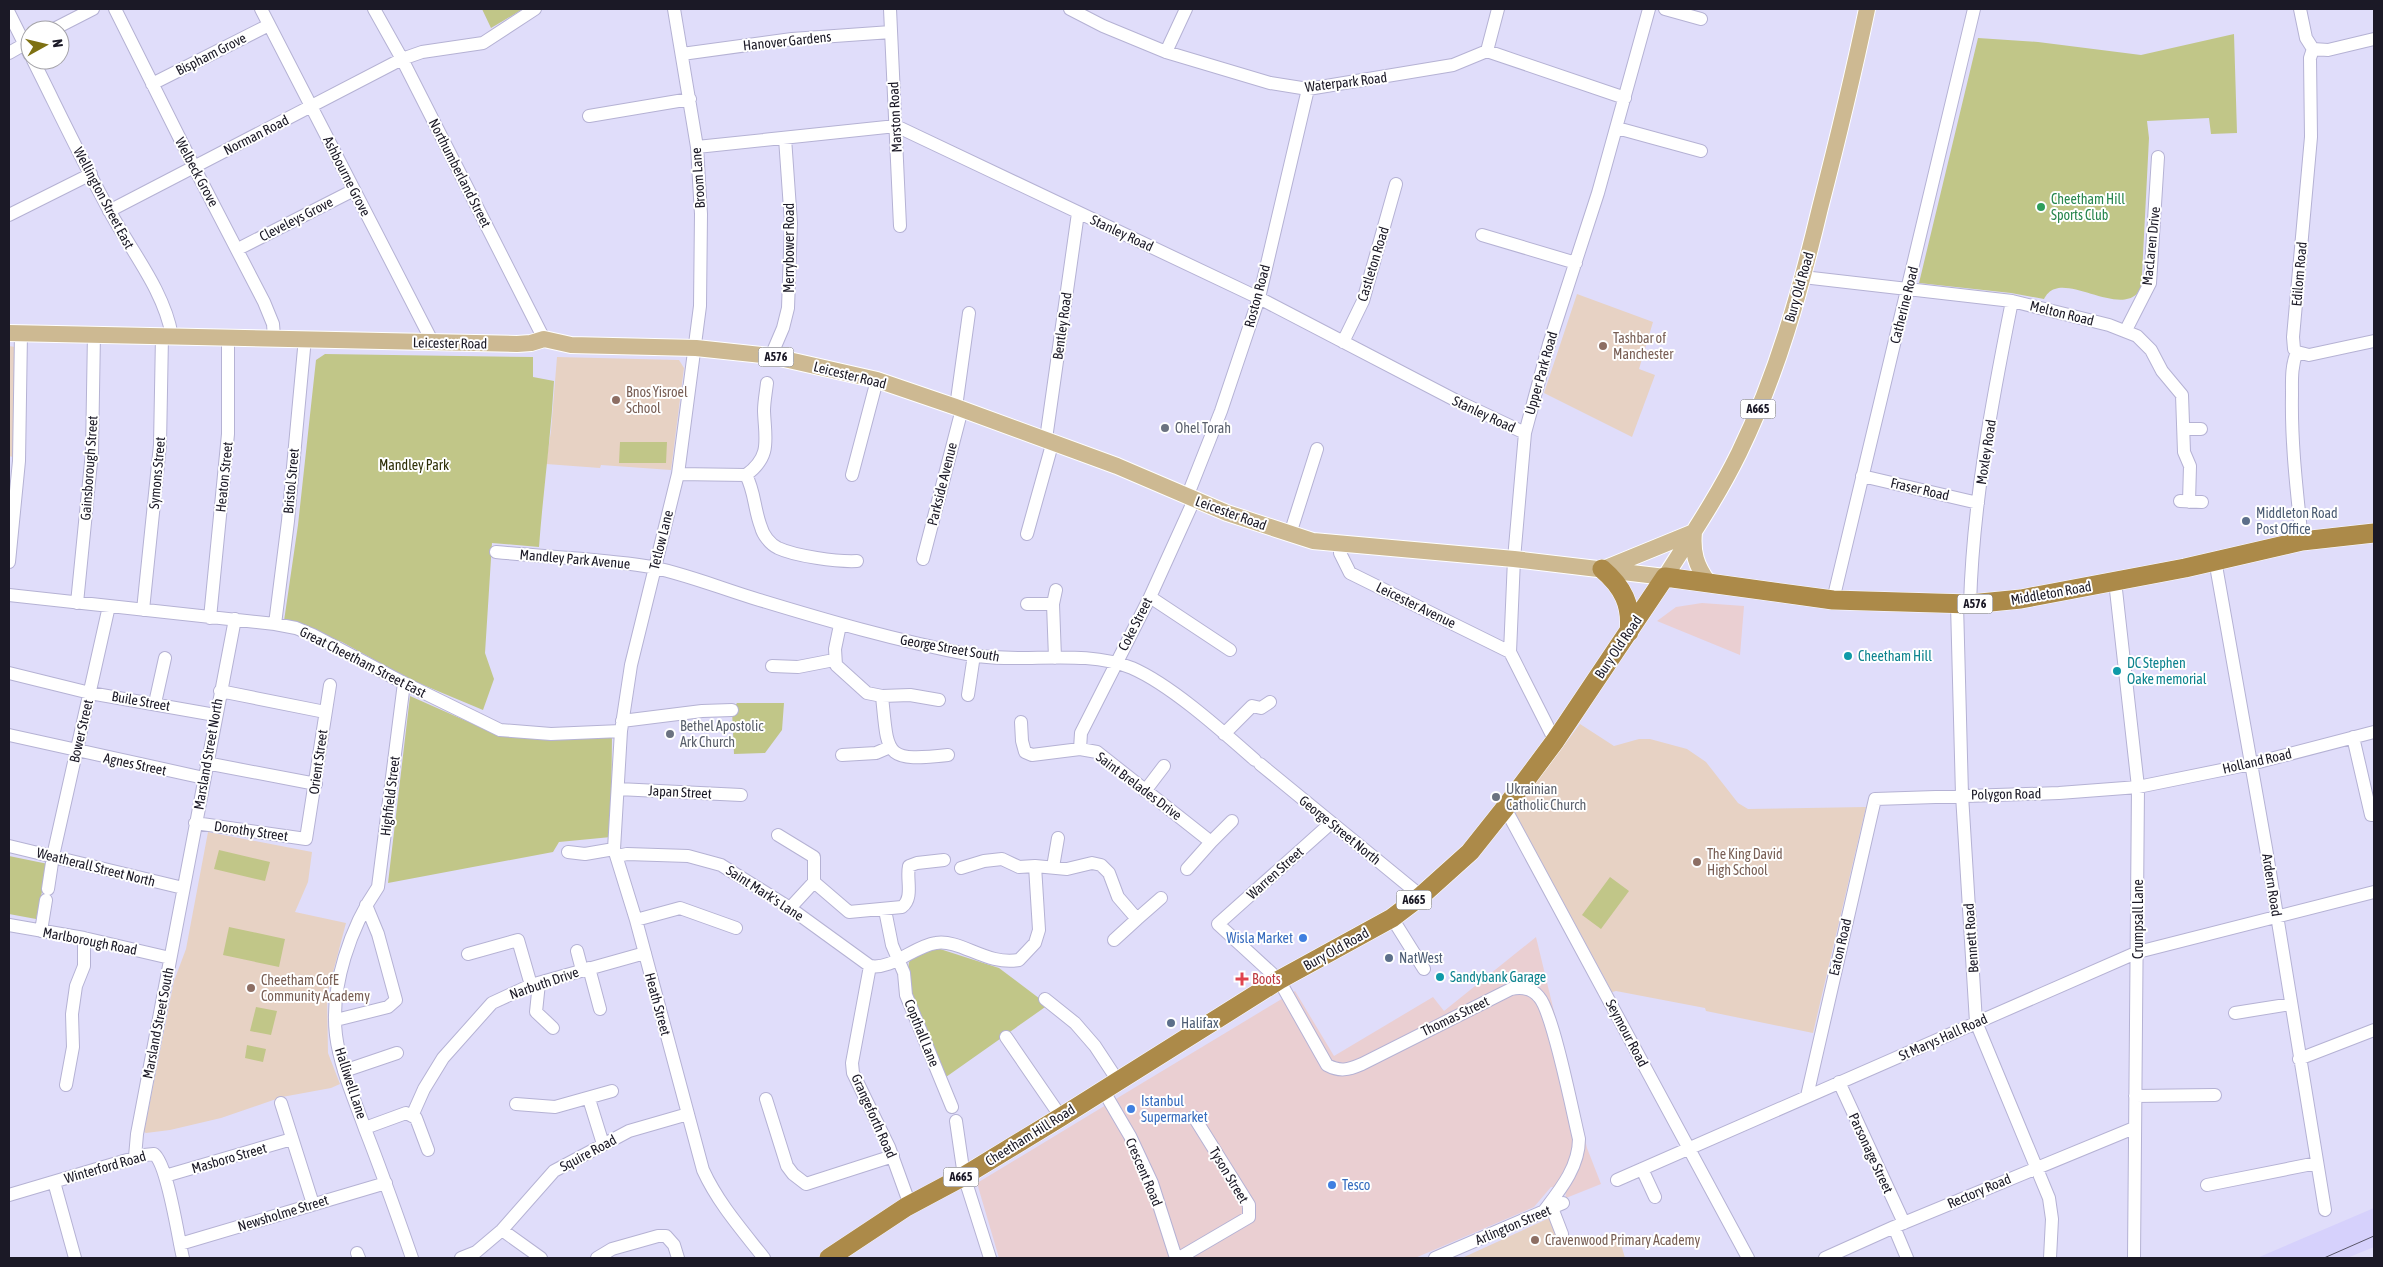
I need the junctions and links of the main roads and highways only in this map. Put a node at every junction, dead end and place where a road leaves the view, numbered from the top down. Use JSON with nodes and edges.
{"nodes":[{"id":1,"x":1867,"y":9,"type":"edge"},
{"id":2,"x":15,"y":333,"type":"edge"},
{"id":3,"x":1694,"y":532,"type":"junction"},
{"id":4,"x":2374,"y":533,"type":"edge"},
{"id":5,"x":1602,"y":569,"type":"junction"},
{"id":6,"x":1665,"y":576,"type":"junction"},
{"id":7,"x":1708,"y":582,"type":"junction"},
{"id":8,"x":1629,"y":632,"type":"junction"},
{"id":9,"x":1110,"y":1085,"type":"joint"},
{"id":10,"x":830,"y":1258,"type":"edge"}],
"edges":[{"from":1,"to":3,"type":"main road","name":"Bury Old Road","number":"A665"},
{"from":2,"to":5,"type":"main road","name":"Leicester Road","number":"A576"},
{"from":3,"to":5,"type":"main road"},
{"from":3,"to":6,"type":"main road","name":"Bury Old Road","number":"A665"},
{"from":3,"to":7,"type":"main road"},
{"from":4,"to":7,"type":"highway","name":"Middleton Road","number":"A576"},
{"from":5,"to":6,"type":"main road","name":"Leicester Road","number":"A576"},
{"from":5,"to":8,"type":"highway"},
{"from":6,"to":7,"type":"highway","name":"Middleton Road","number":"A576"},
{"from":6,"to":8,"type":"highway","name":"Bury Old Road","number":"A665"},
{"from":8,"to":9,"type":"highway","name":"Bury Old Road","number":"A665"},
{"from":9,"to":10,"type":"highway","name":"Cheetham Hill Road","number":"A665"}]}
